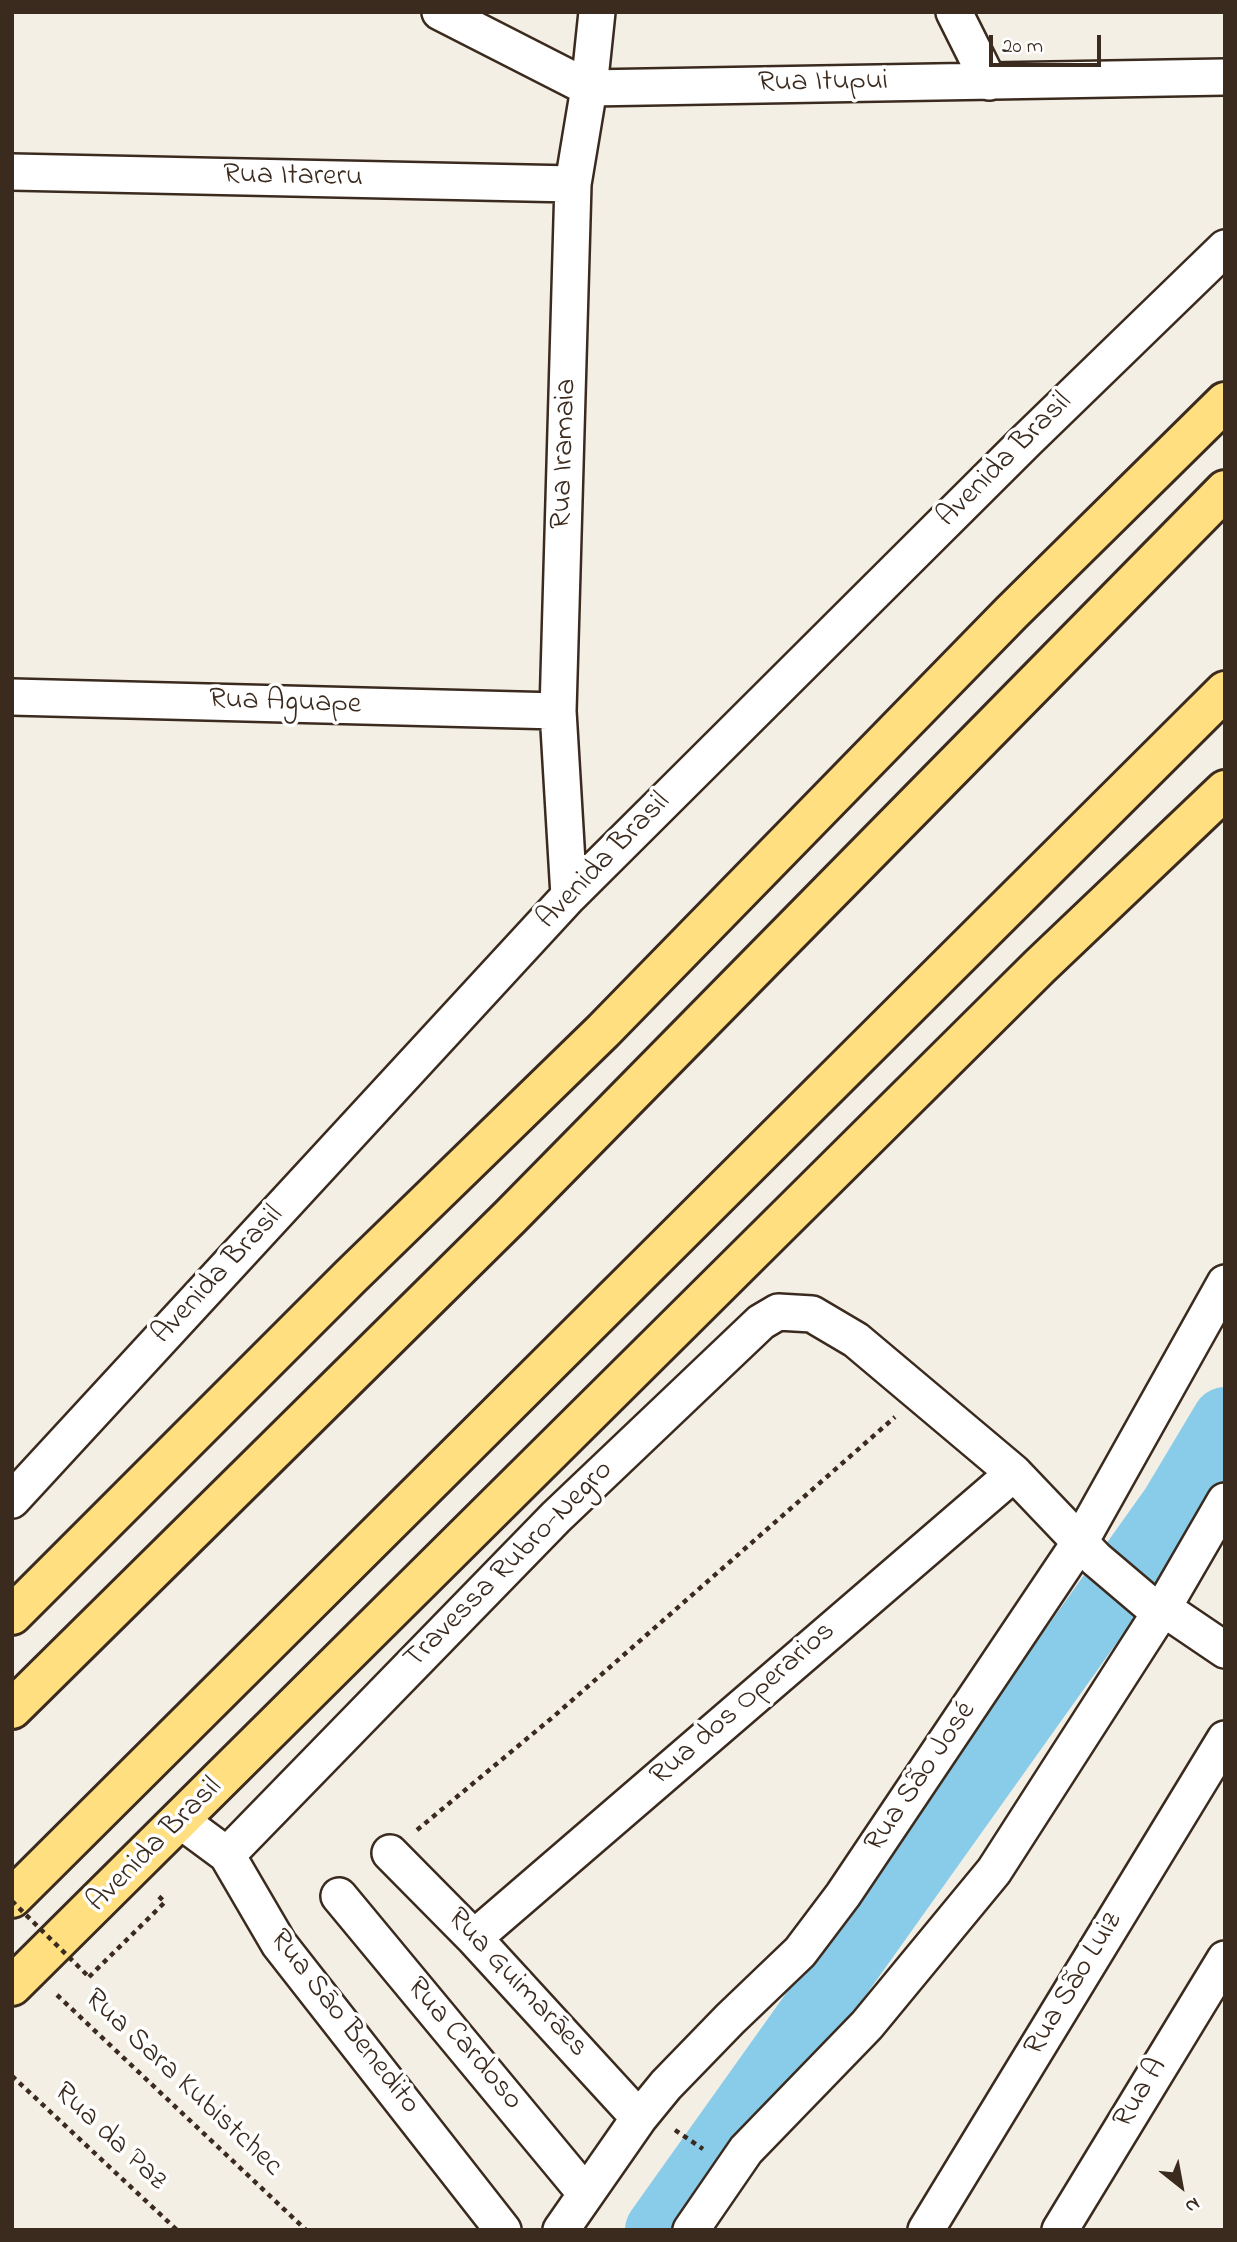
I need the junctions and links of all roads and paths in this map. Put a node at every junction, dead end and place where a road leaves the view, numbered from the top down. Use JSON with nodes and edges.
{"nodes":[{"id":1,"x":440,"y":12,"type":"edge"},
{"id":2,"x":597,"y":12,"type":"edge"},
{"id":3,"x":954,"y":12,"type":"edge"},
{"id":4,"x":1225,"y":77,"type":"edge"},
{"id":5,"x":989,"y":82,"type":"junction"},
{"id":6,"x":589,"y":88,"type":"junction"},
{"id":7,"x":12,"y":172,"type":"edge"},
{"id":8,"x":573,"y":184,"type":"junction"},
{"id":9,"x":1225,"y":248,"type":"edge"},
{"id":10,"x":1225,"y":401,"type":"edge"},
{"id":11,"x":1225,"y":490,"type":"edge"},
{"id":12,"x":1225,"y":691,"type":"edge"},
{"id":13,"x":12,"y":697,"type":"edge"},
{"id":14,"x":558,"y":711,"type":"junction"},
{"id":15,"x":1225,"y":711,"type":"edge"},
{"id":16,"x":1144,"y":771,"type":"junction"},
{"id":17,"x":1225,"y":790,"type":"edge"},
{"id":18,"x":569,"y":896,"type":"junction"},
{"id":19,"x":1225,"y":1283,"type":"edge"},
{"id":20,"x":922,"y":1393,"type":"junction"},
{"id":21,"x":1014,"y":1473,"type":"junction"},
{"id":22,"x":12,"y":1500,"type":"edge"},
{"id":23,"x":1223,"y":1506,"type":"edge"},
{"id":24,"x":1088,"y":1551,"type":"junction"},
{"id":25,"x":1156,"y":1606,"type":"junction"},
{"id":26,"x":12,"y":1615,"type":"edge"},
{"id":27,"x":1225,"y":1650,"type":"edge"},
{"id":28,"x":12,"y":1709,"type":"edge"},
{"id":29,"x":1225,"y":1739,"type":"edge"},
{"id":30,"x":181,"y":1821,"type":"junction"},
{"id":31,"x":390,"y":1853,"type":"joint"},
{"id":32,"x":228,"y":1855,"type":"junction"},
{"id":33,"x":340,"y":1896,"type":"dead end"},
{"id":34,"x":12,"y":1899,"type":"edge"},
{"id":35,"x":165,"y":1902,"type":"dead end"},
{"id":36,"x":474,"y":1938,"type":"junction"},
{"id":37,"x":1225,"y":1959,"type":"edge"},
{"id":38,"x":21,"y":1978,"type":"edge"},
{"id":39,"x":12,"y":2076,"type":"edge"},
{"id":40,"x":654,"y":2122,"type":"junction"},
{"id":41,"x":709,"y":2154,"type":"dead end"},
{"id":42,"x":586,"y":2194,"type":"junction"},
{"id":43,"x":177,"y":2230,"type":"edge"},
{"id":44,"x":306,"y":2230,"type":"edge"},
{"id":45,"x":503,"y":2230,"type":"edge"},
{"id":46,"x":561,"y":2230,"type":"edge"},
{"id":47,"x":691,"y":2230,"type":"edge"},
{"id":48,"x":926,"y":2230,"type":"edge"},
{"id":49,"x":1060,"y":2230,"type":"edge"}],
"edges":[{"from":1,"to":6,"type":"street","name":"Rua Itupui"},
{"from":2,"to":6,"type":"street","name":"Rua Iramaia"},
{"from":3,"to":5,"type":"street"},
{"from":4,"to":5,"type":"street","name":"Rua Itupui"},
{"from":5,"to":6,"type":"street","name":"Rua Itupui"},
{"from":6,"to":8,"type":"street","name":"Rua Iramaia"},
{"from":7,"to":8,"type":"street","name":"Rua Itareru"},
{"from":8,"to":14,"type":"street","name":"Rua Iramaia"},
{"from":9,"to":18,"type":"street","name":"Avenida Brasil"},
{"from":10,"to":26,"type":"highway"},
{"from":11,"to":28,"type":"highway"},
{"from":12,"to":16,"type":"highway"},
{"from":13,"to":14,"type":"street","name":"Rua Aguape"},
{"from":14,"to":18,"type":"street","name":"Rua Iramaia"},
{"from":15,"to":16,"type":"highway"},
{"from":16,"to":34,"type":"highway"},
{"from":17,"to":30,"type":"highway","name":"Avenida Brasil"},
{"from":18,"to":22,"type":"street","name":"Avenida Brasil"},
{"from":19,"to":24,"type":"street","name":"Rua São José"},
{"from":20,"to":21,"type":"street"},
{"from":20,"to":31,"type":"path"},
{"from":20,"to":32,"type":"street","name":"Travessa Rubro-Negro"},
{"from":21,"to":24,"type":"street"},
{"from":21,"to":36,"type":"street","name":"Rua dos Operarios"},
{"from":23,"to":25,"type":"street"},
{"from":24,"to":25,"type":"street"},
{"from":24,"to":40,"type":"street","name":"Rua São José"},
{"from":25,"to":27,"type":"street"},
{"from":25,"to":47,"type":"street"},
{"from":29,"to":48,"type":"street","name":"Rua São Luiz"},
{"from":30,"to":32,"type":"street","name":"Rua Sāo Benedito"},
{"from":30,"to":38,"type":"highway","name":"Avenida Brasil"},
{"from":31,"to":36,"type":"street","name":"Rua Guimarāes"},
{"from":32,"to":45,"type":"street","name":"Rua Sāo Benedito"},
{"from":33,"to":42,"type":"street","name":"Rua Cardoso"},
{"from":34,"to":35,"type":"path","bridge":true},
{"from":36,"to":40,"type":"street","name":"Rua Guimarāes"},
{"from":37,"to":49,"type":"street","name":"Rua A"},
{"from":38,"to":44,"type":"path","name":"Rua Sara Kubistchec"},
{"from":39,"to":43,"type":"path","name":"Rua da Paz"},
{"from":40,"to":41,"type":"path"},
{"from":40,"to":42,"type":"street","name":"Rua São José"},
{"from":42,"to":46,"type":"street","name":"Rua São José"}]}
